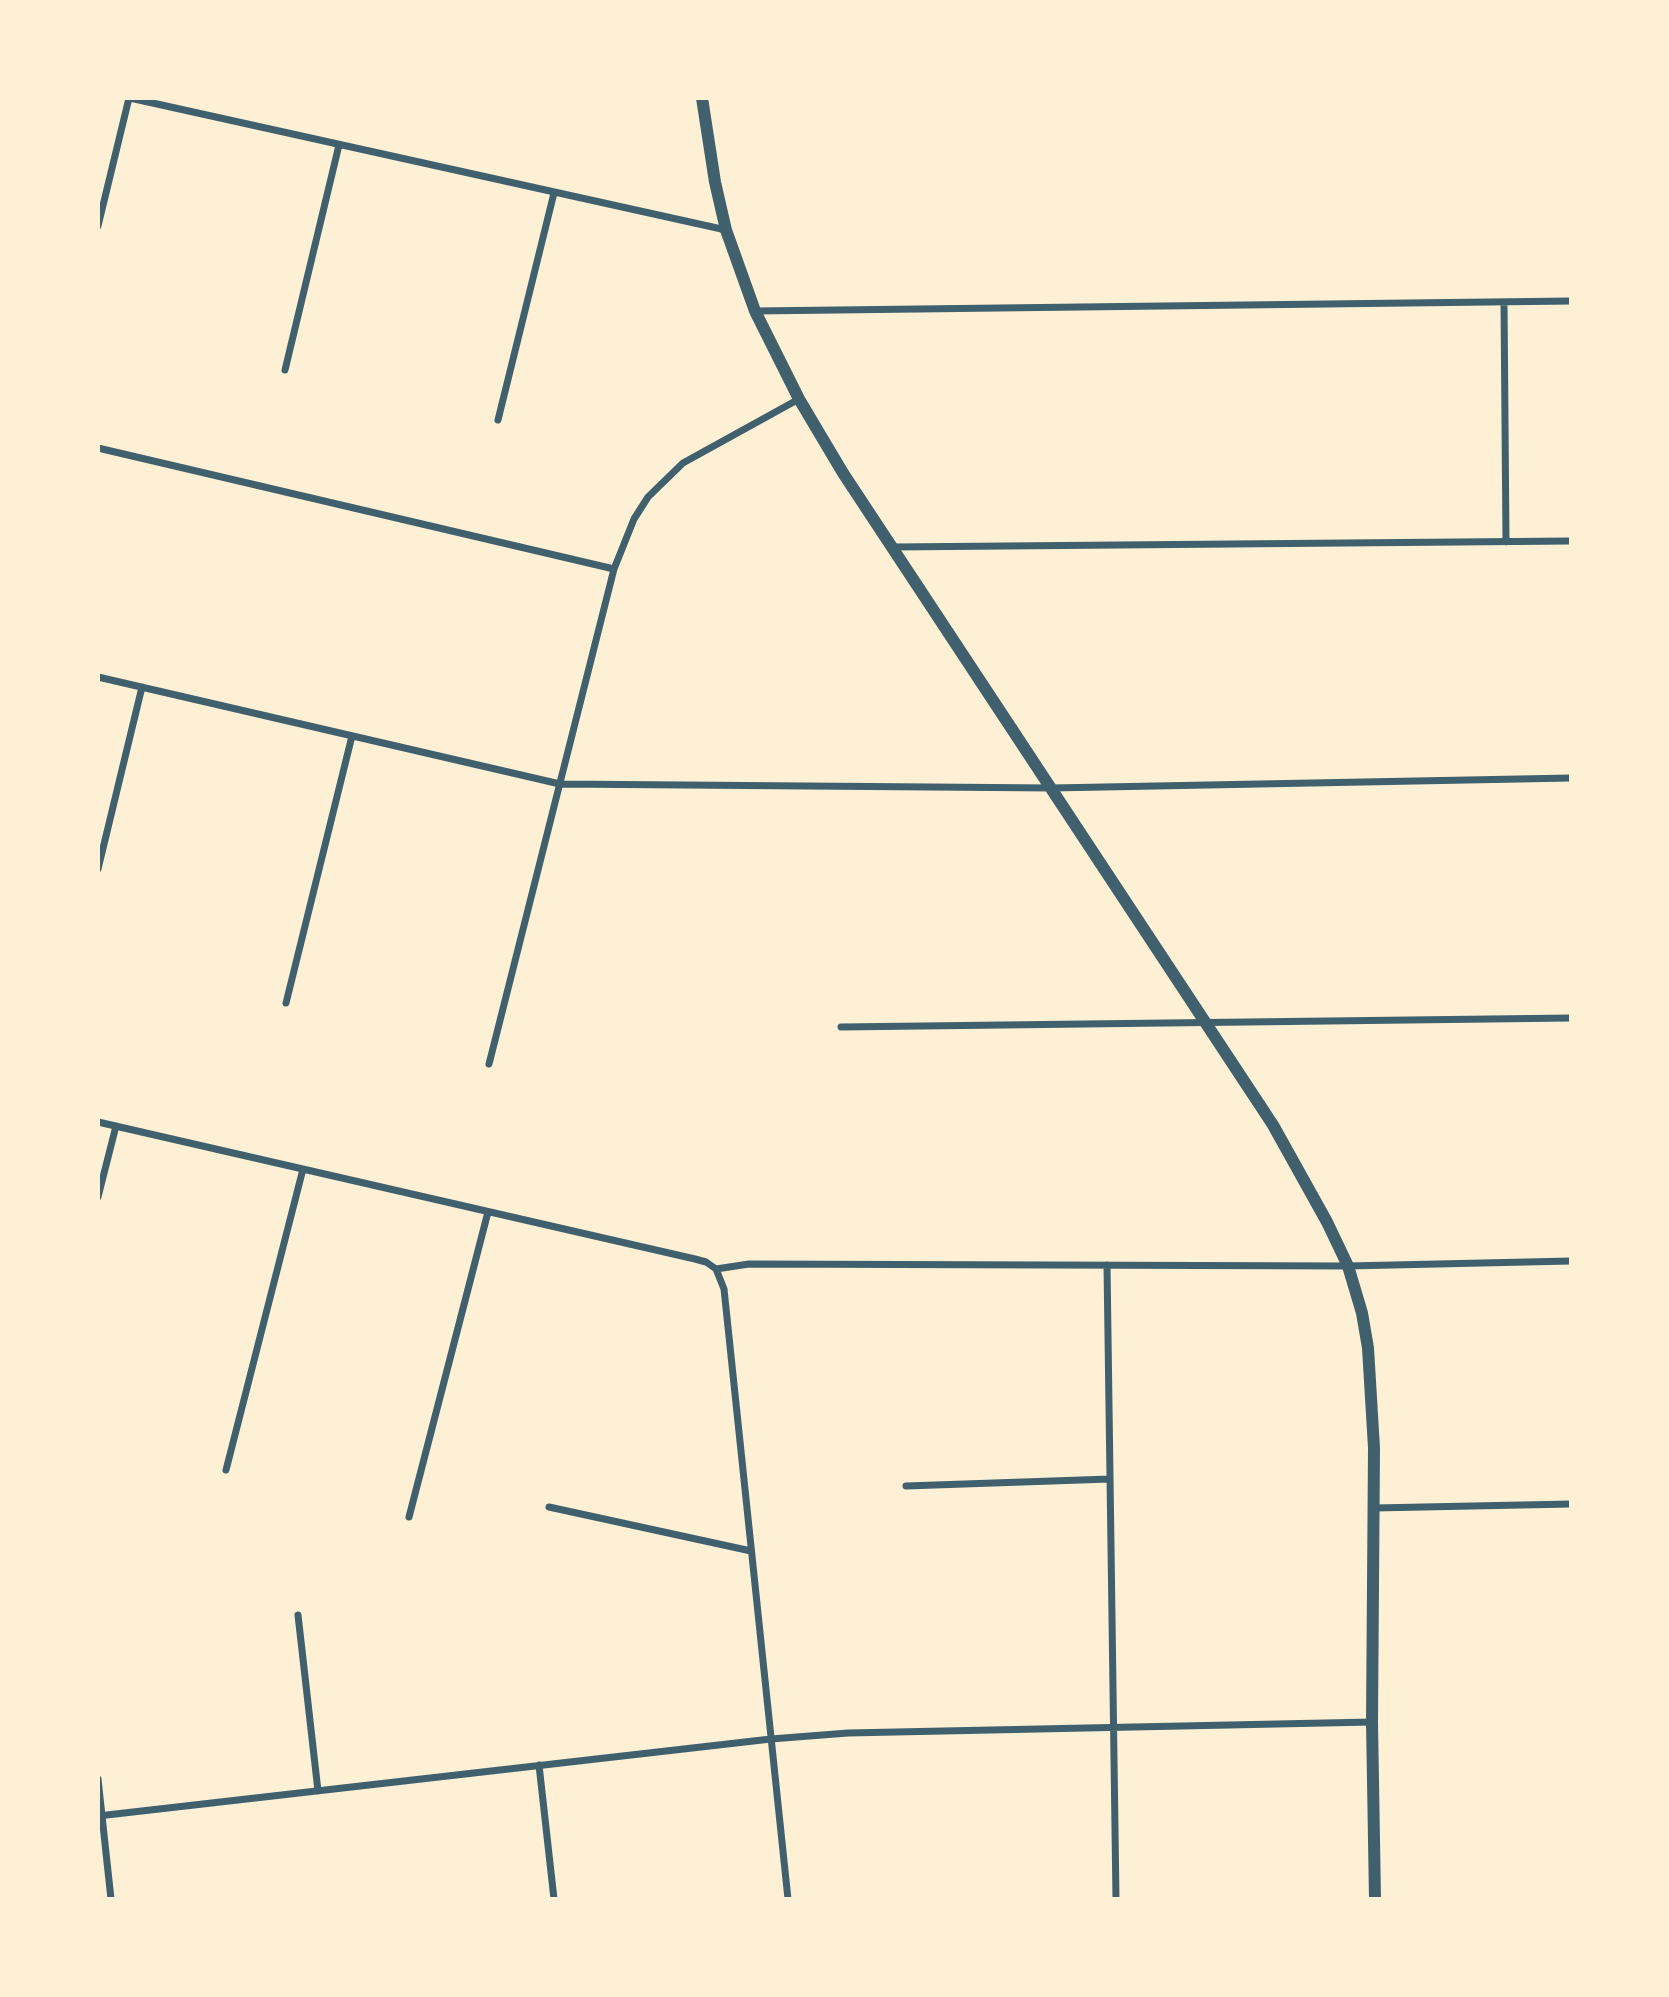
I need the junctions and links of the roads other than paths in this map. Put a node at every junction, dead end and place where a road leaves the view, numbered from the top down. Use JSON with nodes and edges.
{"nodes":[{"id":1,"x":129,"y":98,"type":"edge"},
{"id":2,"x":702,"y":98,"type":"edge"},
{"id":3,"x":339,"y":145,"type":"junction"},
{"id":4,"x":554,"y":193,"type":"junction"},
{"id":5,"x":98,"y":226,"type":"edge"},
{"id":6,"x":726,"y":230,"type":"junction"},
{"id":7,"x":1571,"y":301,"type":"edge"},
{"id":8,"x":1504,"y":302,"type":"junction"},
{"id":9,"x":755,"y":311,"type":"junction"},
{"id":10,"x":285,"y":370,"type":"dead end"},
{"id":11,"x":799,"y":399,"type":"junction"},
{"id":12,"x":498,"y":420,"type":"dead end"},
{"id":13,"x":98,"y":448,"type":"edge"},
{"id":14,"x":1571,"y":541,"type":"edge"},
{"id":15,"x":1506,"y":542,"type":"junction"},
{"id":16,"x":893,"y":547,"type":"junction"},
{"id":17,"x":614,"y":569,"type":"junction"},
{"id":18,"x":98,"y":677,"type":"edge"},
{"id":19,"x":142,"y":687,"type":"junction"},
{"id":20,"x":352,"y":736,"type":"junction"},
{"id":21,"x":1571,"y":778,"type":"edge"},
{"id":22,"x":560,"y":784,"type":"junction"},
{"id":23,"x":1052,"y":788,"type":"junction"},
{"id":24,"x":98,"y":869,"type":"edge"},
{"id":25,"x":286,"y":1003,"type":"dead end"},
{"id":26,"x":1571,"y":1018,"type":"edge"},
{"id":27,"x":1207,"y":1023,"type":"junction"},
{"id":28,"x":841,"y":1027,"type":"dead end"},
{"id":29,"x":489,"y":1065,"type":"dead end"},
{"id":30,"x":98,"y":1122,"type":"edge"},
{"id":31,"x":116,"y":1126,"type":"junction"},
{"id":32,"x":303,"y":1169,"type":"junction"},
{"id":33,"x":98,"y":1197,"type":"edge"},
{"id":34,"x":488,"y":1212,"type":"junction"},
{"id":35,"x":1571,"y":1261,"type":"edge"},
{"id":36,"x":1107,"y":1265,"type":"junction"},
{"id":37,"x":1348,"y":1265,"type":"junction"},
{"id":38,"x":716,"y":1269,"type":"junction"},
{"id":39,"x":226,"y":1470,"type":"dead end"},
{"id":40,"x":1110,"y":1479,"type":"junction"},
{"id":41,"x":906,"y":1486,"type":"dead end"},
{"id":42,"x":1571,"y":1504,"type":"edge"},
{"id":43,"x":549,"y":1507,"type":"dead end"},
{"id":44,"x":1374,"y":1508,"type":"junction"},
{"id":45,"x":409,"y":1517,"type":"dead end"},
{"id":46,"x":751,"y":1550,"type":"junction"},
{"id":47,"x":298,"y":1615,"type":"dead end"},
{"id":48,"x":1373,"y":1723,"type":"junction"},
{"id":49,"x":1114,"y":1727,"type":"junction"},
{"id":50,"x":771,"y":1739,"type":"junction"},
{"id":51,"x":539,"y":1765,"type":"junction"},
{"id":52,"x":98,"y":1779,"type":"edge"},
{"id":53,"x":318,"y":1791,"type":"junction"},
{"id":54,"x":100,"y":1816,"type":"edge"},
{"id":55,"x":111,"y":1899,"type":"edge"},
{"id":56,"x":554,"y":1899,"type":"edge"},
{"id":57,"x":788,"y":1899,"type":"edge"},
{"id":58,"x":1116,"y":1899,"type":"edge"},
{"id":59,"x":1375,"y":1899,"type":"edge"}],
"edges":[{"from":1,"to":3,"type":"street"},
{"from":1,"to":5,"type":"street"},
{"from":2,"to":6,"type":"street"},
{"from":3,"to":4,"type":"street"},
{"from":3,"to":10,"type":"street"},
{"from":4,"to":6,"type":"street"},
{"from":4,"to":12,"type":"street"},
{"from":6,"to":9,"type":"street"},
{"from":7,"to":8,"type":"street"},
{"from":8,"to":9,"type":"street"},
{"from":8,"to":15,"type":"street"},
{"from":9,"to":11,"type":"street"},
{"from":11,"to":16,"type":"street"},
{"from":11,"to":17,"type":"street"},
{"from":13,"to":17,"type":"street"},
{"from":14,"to":15,"type":"street"},
{"from":15,"to":16,"type":"street"},
{"from":16,"to":23,"type":"street"},
{"from":17,"to":22,"type":"street"},
{"from":18,"to":19,"type":"street"},
{"from":19,"to":20,"type":"street"},
{"from":19,"to":24,"type":"street"},
{"from":20,"to":22,"type":"street"},
{"from":20,"to":25,"type":"street"},
{"from":21,"to":23,"type":"street"},
{"from":22,"to":23,"type":"street"},
{"from":22,"to":29,"type":"street"},
{"from":23,"to":27,"type":"street"},
{"from":26,"to":27,"type":"street"},
{"from":27,"to":28,"type":"street"},
{"from":27,"to":37,"type":"street"},
{"from":30,"to":31,"type":"street"},
{"from":31,"to":32,"type":"street"},
{"from":31,"to":33,"type":"street"},
{"from":32,"to":34,"type":"street"},
{"from":32,"to":39,"type":"street"},
{"from":34,"to":38,"type":"street"},
{"from":34,"to":45,"type":"street"},
{"from":35,"to":37,"type":"street"},
{"from":36,"to":37,"type":"street"},
{"from":36,"to":38,"type":"street"},
{"from":36,"to":40,"type":"street"},
{"from":37,"to":44,"type":"street"},
{"from":38,"to":46,"type":"street"},
{"from":40,"to":41,"type":"street"},
{"from":40,"to":49,"type":"street"},
{"from":42,"to":44,"type":"street"},
{"from":43,"to":46,"type":"street"},
{"from":44,"to":48,"type":"street"},
{"from":46,"to":50,"type":"street"},
{"from":47,"to":53,"type":"street"},
{"from":48,"to":49,"type":"street"},
{"from":48,"to":59,"type":"street"},
{"from":49,"to":50,"type":"street"},
{"from":49,"to":58,"type":"street"},
{"from":50,"to":51,"type":"street"},
{"from":50,"to":57,"type":"street"},
{"from":51,"to":53,"type":"street"},
{"from":51,"to":56,"type":"street"},
{"from":52,"to":54,"type":"street"},
{"from":53,"to":54,"type":"street"},
{"from":54,"to":55,"type":"street"}]}
